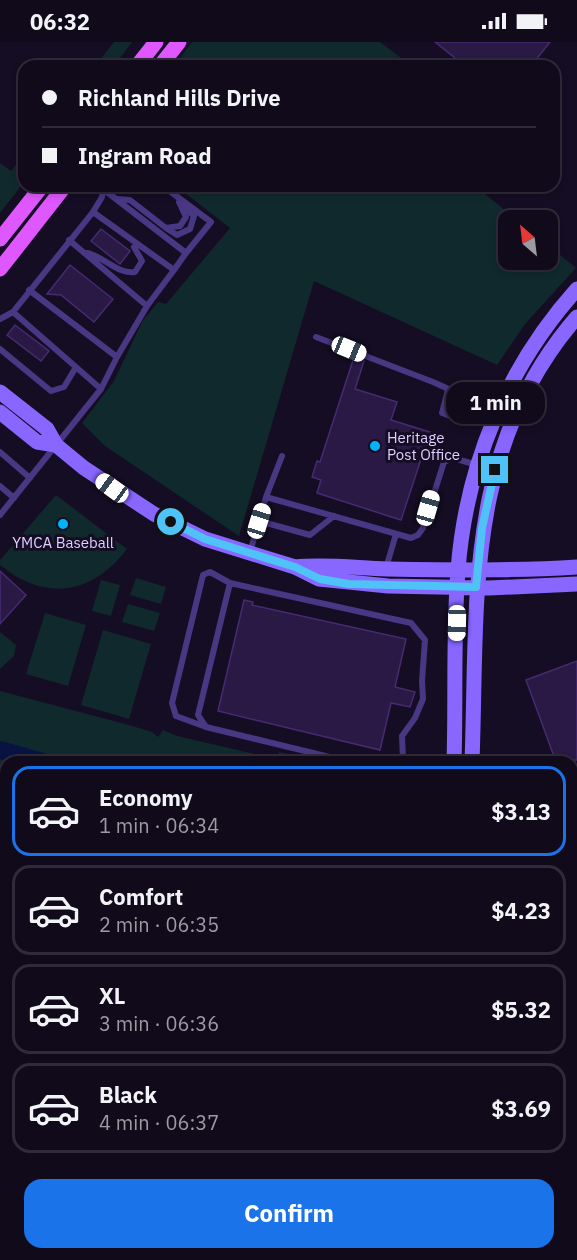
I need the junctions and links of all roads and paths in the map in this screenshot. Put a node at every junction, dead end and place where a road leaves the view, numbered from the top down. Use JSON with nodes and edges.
{"nodes":[{"id":1,"x":156,"y":42,"type":"edge"},
{"id":2,"x":179,"y":42,"type":"edge"},
{"id":3,"x":142,"y":60,"type":"edge"},
{"id":4,"x":165,"y":60,"type":"edge"},
{"id":5,"x":37,"y":192,"type":"edge"},
{"id":6,"x":60,"y":192,"type":"edge"},
{"id":7,"x":101,"y":192,"type":"edge"},
{"id":8,"x":109,"y":192,"type":"edge"},
{"id":9,"x":168,"y":192,"type":"edge"},
{"id":10,"x":169,"y":192,"type":"edge"},
{"id":11,"x":116,"y":198,"type":"junction"},
{"id":12,"x":93,"y":212,"type":"junction"},
{"id":13,"x":112,"y":228,"type":"junction"},
{"id":14,"x":0,"y":239,"type":"edge"},
{"id":15,"x":69,"y":240,"type":"junction"},
{"id":16,"x":84,"y":252,"type":"junction"},
{"id":17,"x":186,"y":253,"type":"junction"},
{"id":18,"x":0,"y":268,"type":"edge"},
{"id":19,"x":174,"y":270,"type":"junction"},
{"id":20,"x":577,"y":289,"type":"edge"},
{"id":21,"x":29,"y":290,"type":"junction"},
{"id":22,"x":147,"y":306,"type":"junction"},
{"id":23,"x":13,"y":312,"type":"junction"},
{"id":24,"x":577,"y":317,"type":"edge"},
{"id":25,"x":0,"y":319,"type":"edge"},
{"id":26,"x":316,"y":337,"type":"dead end"},
{"id":27,"x":0,"y":349,"type":"edge"},
{"id":28,"x":117,"y":357,"type":"junction"},
{"id":29,"x":76,"y":367,"type":"junction"},
{"id":30,"x":101,"y":388,"type":"junction"},
{"id":31,"x":448,"y":390,"type":"junction"},
{"id":32,"x":0,"y":392,"type":"edge"},
{"id":33,"x":497,"y":411,"type":"junction"},
{"id":34,"x":0,"y":412,"type":"edge"},
{"id":35,"x":514,"y":419,"type":"junction"},
{"id":36,"x":464,"y":421,"type":"dead end"},
{"id":37,"x":56,"y":446,"type":"junction"},
{"id":38,"x":0,"y":452,"type":"edge"},
{"id":39,"x":282,"y":456,"type":"dead end"},
{"id":40,"x":477,"y":465,"type":"junction"},
{"id":41,"x":30,"y":478,"type":"junction"},
{"id":42,"x":0,"y":486,"type":"edge"},
{"id":43,"x":266,"y":497,"type":"junction"},
{"id":44,"x":14,"y":498,"type":"junction"},
{"id":45,"x":0,"y":515,"type":"edge"},
{"id":46,"x":334,"y":516,"type":"junction"},
{"id":47,"x":259,"y":521,"type":"junction"},
{"id":48,"x":396,"y":534,"type":"junction"},
{"id":49,"x":250,"y":554,"type":"junction"},
{"id":50,"x":295,"y":567,"type":"junction"},
{"id":51,"x":577,"y":567,"type":"edge"},
{"id":52,"x":385,"y":569,"type":"junction"},
{"id":53,"x":458,"y":570,"type":"junction"},
{"id":54,"x":478,"y":571,"type":"junction"},
{"id":55,"x":230,"y":583,"type":"junction"},
{"id":56,"x":577,"y":584,"type":"edge"},
{"id":57,"x":458,"y":586,"type":"junction"},
{"id":58,"x":476,"y":587,"type":"junction"},
{"id":59,"x":206,"y":728,"type":"junction"},
{"id":60,"x":325,"y":756,"type":"edge"},
{"id":61,"x":402,"y":756,"type":"edge"},
{"id":62,"x":454,"y":756,"type":"edge"},
{"id":63,"x":472,"y":756,"type":"edge"}],
"edges":[{"from":1,"to":3,"type":"main road"},
{"from":2,"to":4,"type":"main road"},
{"from":5,"to":14,"type":"main road"},
{"from":6,"to":18,"type":"main road"},
{"from":7,"to":12,"type":"lane"},
{"from":8,"to":11,"type":"lane"},
{"from":9,"to":11,"type":"lane"},
{"from":10,"to":17,"type":"lane"},
{"from":11,"to":17,"type":"lane"},
{"from":12,"to":13,"type":"lane"},
{"from":12,"to":15,"type":"lane"},
{"from":13,"to":16,"type":"lane"},
{"from":13,"to":19,"type":"lane"},
{"from":15,"to":16,"type":"lane"},
{"from":15,"to":21,"type":"lane"},
{"from":16,"to":22,"type":"lane"},
{"from":17,"to":19,"type":"lane"},
{"from":19,"to":22,"type":"lane"},
{"from":20,"to":33,"type":"main road"},
{"from":21,"to":23,"type":"lane"},
{"from":21,"to":28,"type":"lane"},
{"from":22,"to":28,"type":"lane"},
{"from":23,"to":25,"type":"lane"},
{"from":23,"to":29,"type":"lane"},
{"from":24,"to":35,"type":"main road"},
{"from":26,"to":31,"type":"lane"},
{"from":27,"to":29,"type":"lane"},
{"from":28,"to":30,"type":"lane"},
{"from":29,"to":30,"type":"lane"},
{"from":30,"to":37,"type":"lane"},
{"from":31,"to":33,"type":"lane"},
{"from":31,"to":36,"type":"lane"},
{"from":32,"to":37,"type":"main road"},
{"from":33,"to":35,"type":"main road"},
{"from":33,"to":40,"type":"main road"},
{"from":34,"to":37,"type":"main road"},
{"from":35,"to":54,"type":"main road"},
{"from":37,"to":41,"type":"lane"},
{"from":37,"to":49,"type":"main road"},
{"from":38,"to":41,"type":"lane"},
{"from":39,"to":43,"type":"lane"},
{"from":40,"to":48,"type":"lane"},
{"from":40,"to":53,"type":"main road"},
{"from":41,"to":44,"type":"lane"},
{"from":42,"to":44,"type":"lane"},
{"from":43,"to":46,"type":"lane"},
{"from":43,"to":47,"type":"lane"},
{"from":44,"to":45,"type":"lane"},
{"from":46,"to":47,"type":"lane"},
{"from":46,"to":48,"type":"lane"},
{"from":47,"to":49,"type":"lane"},
{"from":48,"to":52,"type":"lane"},
{"from":49,"to":50,"type":"main road"},
{"from":50,"to":52,"type":"main road"},
{"from":50,"to":57,"type":"main road"},
{"from":51,"to":54,"type":"main road"},
{"from":52,"to":53,"type":"main road"},
{"from":53,"to":54,"type":"main road"},
{"from":53,"to":57,"type":"main road"},
{"from":54,"to":58,"type":"main road"},
{"from":55,"to":59,"type":"lane"},
{"from":55,"to":59,"type":"lane"},
{"from":55,"to":61,"type":"lane"},
{"from":56,"to":58,"type":"main road"},
{"from":57,"to":58,"type":"main road"},
{"from":57,"to":62,"type":"main road"},
{"from":58,"to":63,"type":"main road"},
{"from":59,"to":60,"type":"lane"}]}
